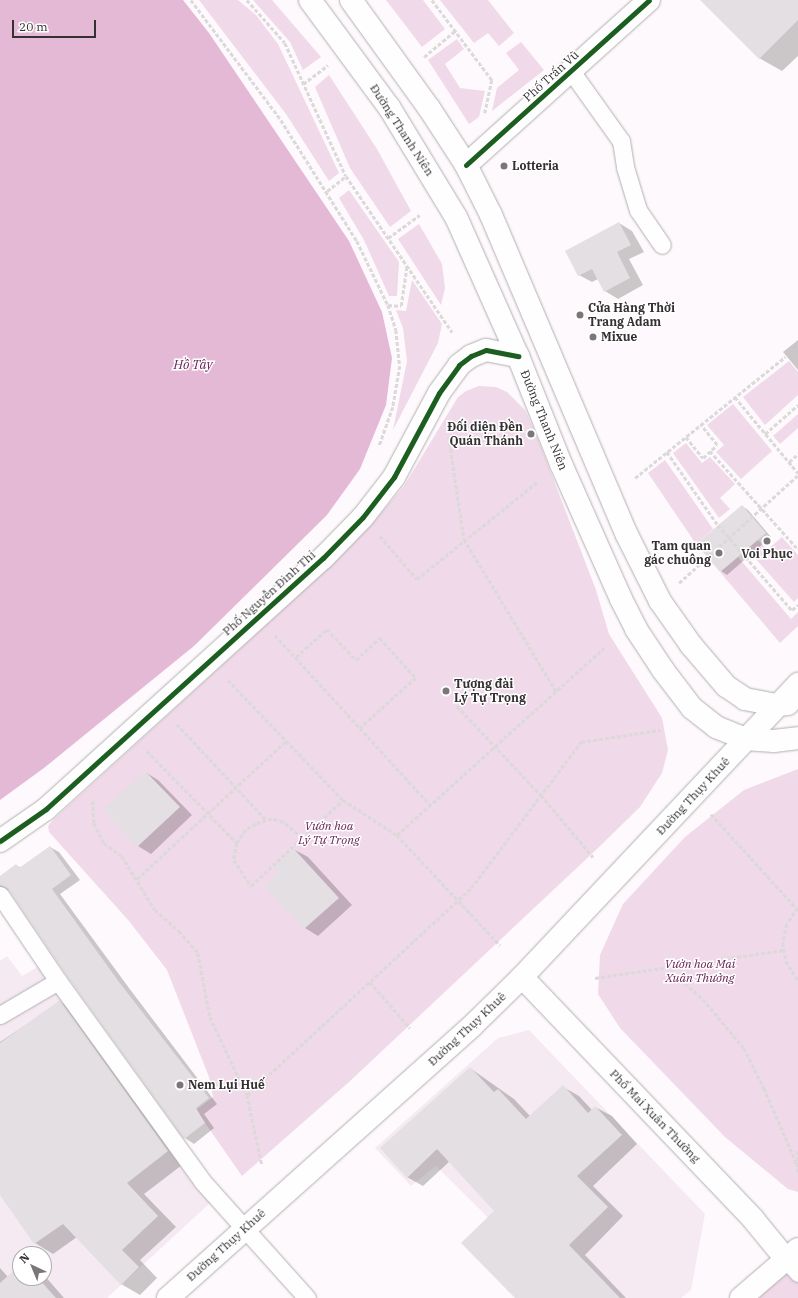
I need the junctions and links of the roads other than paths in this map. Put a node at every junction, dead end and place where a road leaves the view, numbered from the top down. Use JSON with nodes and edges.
{"nodes":[{"id":1,"x":310,"y":0,"type":"edge"},
{"id":2,"x":351,"y":0,"type":"edge"},
{"id":3,"x":649,"y":0,"type":"edge"},
{"id":4,"x":571,"y":71,"type":"junction"},
{"id":5,"x":466,"y":165,"type":"junction"},
{"id":6,"x":662,"y":245,"type":"dead end"},
{"id":7,"x":518,"y":356,"type":"junction"},
{"id":8,"x":798,"y":684,"type":"edge"},
{"id":9,"x":798,"y":703,"type":"edge"},
{"id":10,"x":777,"y":705,"type":"junction"},
{"id":11,"x":798,"y":738,"type":"edge"},
{"id":12,"x":745,"y":739,"type":"junction"},
{"id":13,"x":0,"y":841,"type":"edge"},
{"id":14,"x":0,"y":895,"type":"edge"},
{"id":15,"x":522,"y":977,"type":"junction"},
{"id":16,"x":58,"y":981,"type":"junction"},
{"id":17,"x":0,"y":1015,"type":"edge"},
{"id":18,"x":245,"y":1228,"type":"junction"},
{"id":19,"x":794,"y":1260,"type":"edge"},
{"id":20,"x":168,"y":1298,"type":"edge"},
{"id":21,"x":307,"y":1298,"type":"edge"},
{"id":22,"x":741,"y":1298,"type":"edge"}],
"edges":[{"from":1,"to":7,"type":"main road","name":"Đường Thanh Niên"},
{"from":2,"to":5,"type":"main road"},
{"from":3,"to":4,"type":"main road","name":"Phố Trấn Vũ"},
{"from":4,"to":5,"type":"main road","name":"Phố Trấn Vũ"},
{"from":4,"to":6,"type":"lane"},
{"from":5,"to":10,"type":"main road"},
{"from":7,"to":12,"type":"main road","name":"Đường Thanh Niên"},
{"from":7,"to":13,"type":"main road","name":"Phố Nguyễn Đình Thi"},
{"from":8,"to":10,"type":"main road","name":"Đường Thụy Khuê"},
{"from":9,"to":10,"type":"main road"},
{"from":10,"to":12,"type":"main road","name":"Đường Thụy Khuê"},
{"from":11,"to":12,"type":"main road","name":"Đường Thanh Niên"},
{"from":12,"to":15,"type":"main road","name":"Đường Thụy Khuê"},
{"from":14,"to":16,"type":"lane"},
{"from":15,"to":18,"type":"main road","name":"Đường Thụy Khuê"},
{"from":15,"to":19,"type":"main road","name":"Phố Mai Xuân Thưởng"},
{"from":16,"to":17,"type":"lane"},
{"from":16,"to":18,"type":"lane"},
{"from":18,"to":20,"type":"main road","name":"Đường Thụy Khuê"},
{"from":18,"to":21,"type":"lane"},
{"from":19,"to":22,"type":"main road"}]}
